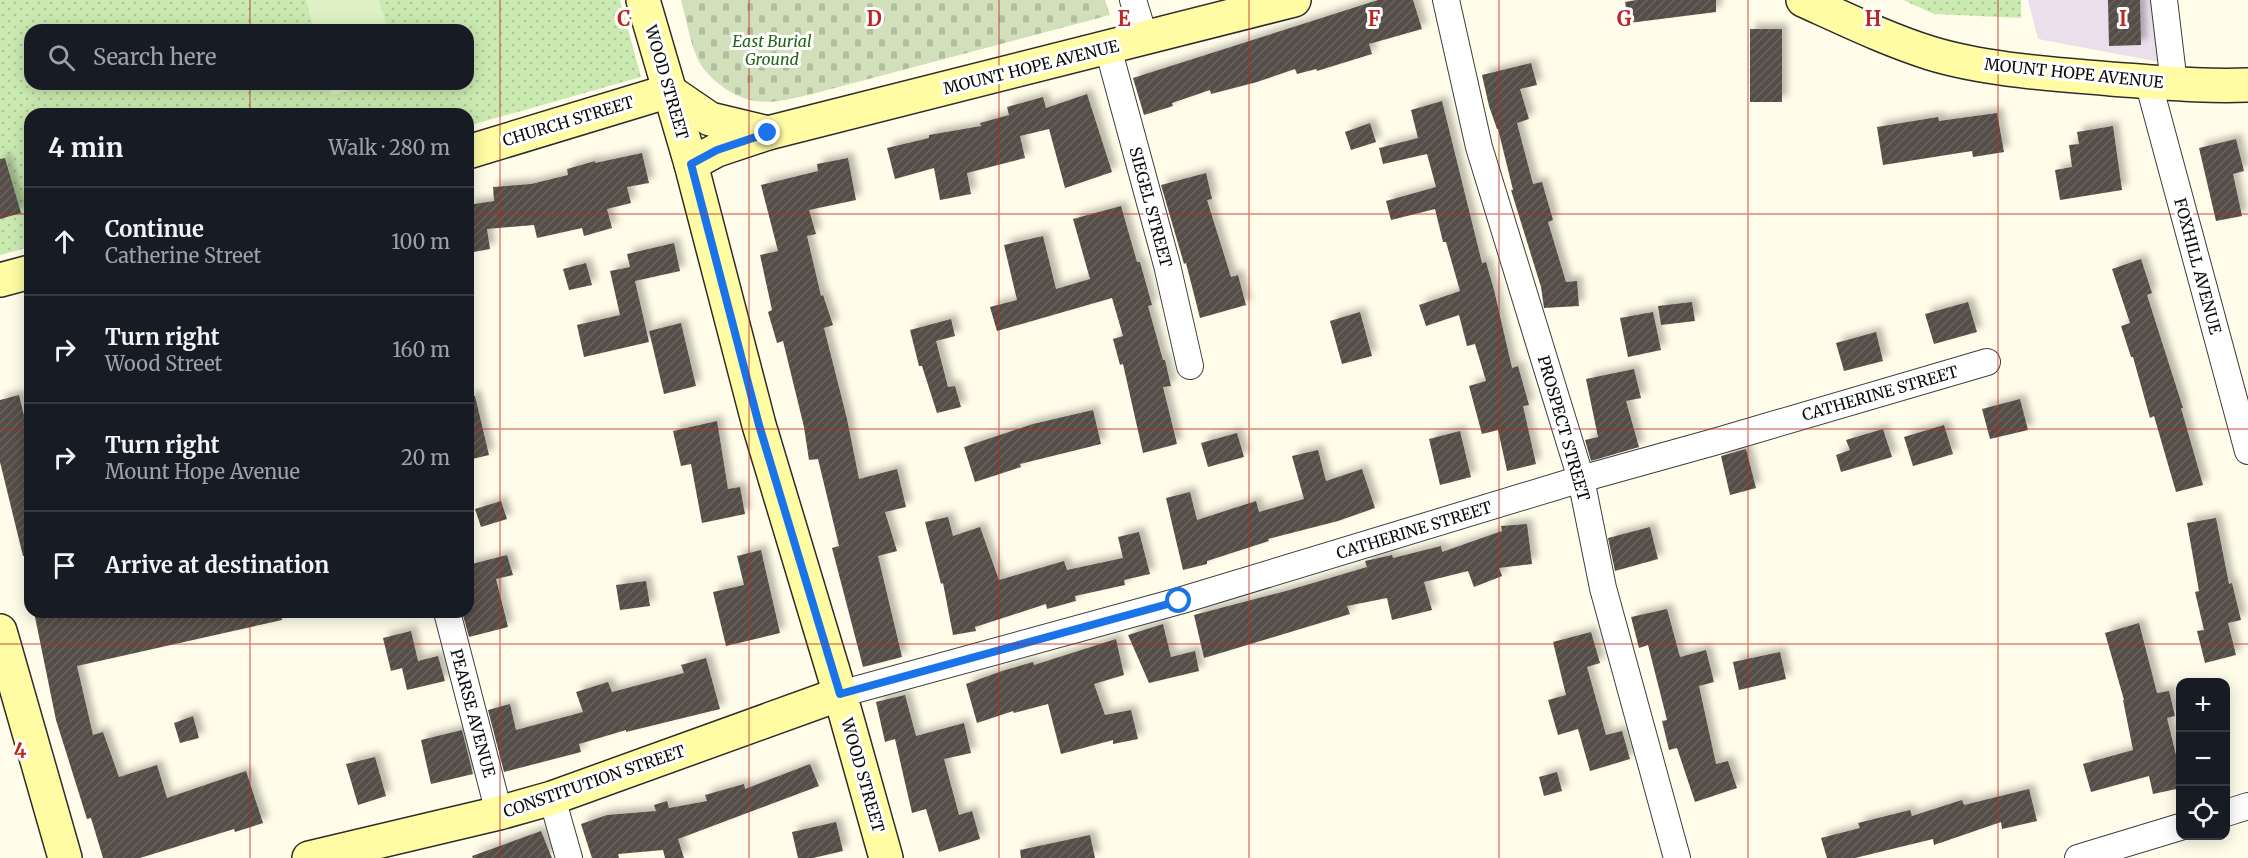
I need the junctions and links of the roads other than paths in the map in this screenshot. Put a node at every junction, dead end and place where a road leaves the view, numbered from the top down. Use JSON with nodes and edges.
{"nodes":[{"id":1,"x":643,"y":0,"type":"edge"},
{"id":2,"x":1133,"y":0,"type":"edge"},
{"id":3,"x":1294,"y":0,"type":"edge"},
{"id":4,"x":1446,"y":0,"type":"edge"},
{"id":5,"x":1805,"y":0,"type":"edge"},
{"id":6,"x":2164,"y":0,"type":"edge"},
{"id":7,"x":1145,"y":39,"type":"junction"},
{"id":8,"x":1108,"y":48,"type":"junction"},
{"id":9,"x":2161,"y":83,"type":"junction"},
{"id":10,"x":2248,"y":85,"type":"edge"},
{"id":11,"x":669,"y":91,"type":"junction"},
{"id":12,"x":768,"y":133,"type":"junction"},
{"id":13,"x":474,"y":150,"type":"edge"},
{"id":14,"x":691,"y":164,"type":"junction"},
{"id":15,"x":24,"y":274,"type":"edge"},
{"id":16,"x":0,"y":280,"type":"edge"},
{"id":17,"x":1987,"y":362,"type":"dead end"},
{"id":18,"x":1190,"y":366,"type":"dead end"},
{"id":19,"x":2248,"y":451,"type":"edge"},
{"id":20,"x":1581,"y":478,"type":"junction"},
{"id":21,"x":449,"y":618,"type":"edge"},
{"id":22,"x":0,"y":631,"type":"edge"},
{"id":23,"x":840,"y":694,"type":"junction"},
{"id":24,"x":552,"y":798,"type":"junction"},
{"id":25,"x":2248,"y":806,"type":"edge"},
{"id":26,"x":2230,"y":812,"type":"edge"},
{"id":27,"x":500,"y":813,"type":"junction"},
{"id":28,"x":2176,"y":829,"type":"edge"},
{"id":29,"x":65,"y":858,"type":"edge"},
{"id":30,"x":309,"y":858,"type":"edge"},
{"id":31,"x":569,"y":858,"type":"edge"},
{"id":32,"x":886,"y":858,"type":"edge"},
{"id":33,"x":1677,"y":858,"type":"edge"},
{"id":34,"x":2078,"y":858,"type":"edge"}],
"edges":[{"from":1,"to":11,"type":"street","name":"WOOD STREET"},
{"from":2,"to":7,"type":"street"},
{"from":3,"to":7,"type":"street","name":"MOUNT HOPE AVENUE"},
{"from":4,"to":20,"type":"street","name":"PROSPECT STREET"},
{"from":5,"to":9,"type":"street","name":"MOUNT HOPE AVENUE"},
{"from":6,"to":9,"type":"street","name":"FOXHILL AVENUE"},
{"from":7,"to":8,"type":"street","name":"MOUNT HOPE AVENUE"},
{"from":8,"to":12,"type":"street","name":"MOUNT HOPE AVENUE"},
{"from":8,"to":18,"type":"street","name":"SIEGEL STREET"},
{"from":9,"to":10,"type":"street","name":"MOUNT HOPE AVENUE"},
{"from":9,"to":19,"type":"street","name":"FOXHILL AVENUE"},
{"from":11,"to":12,"type":"street","name":"MOUNT HOPE AVENUE"},
{"from":11,"to":13,"type":"street","name":"CHURCH STREET"},
{"from":11,"to":14,"type":"street","name":"WOOD STREET"},
{"from":12,"to":14,"type":"street","name":"MOUNT HOPE AVENUE"},
{"from":14,"to":23,"type":"street","name":"WOOD STREET"},
{"from":15,"to":16,"type":"street"},
{"from":17,"to":20,"type":"street","name":"CATHERINE STREET"},
{"from":20,"to":23,"type":"street","name":"CATHERINE STREET"},
{"from":20,"to":33,"type":"street","name":"PROSPECT STREET"},
{"from":21,"to":27,"type":"street","name":"PEARSE AVENUE"},
{"from":22,"to":29,"type":"street"},
{"from":23,"to":24,"type":"street","name":"CONSTITUTION STREET"},
{"from":23,"to":32,"type":"street","name":"WOOD STREET"},
{"from":24,"to":27,"type":"street","name":"CONSTITUTION STREET"},
{"from":24,"to":31,"type":"street"},
{"from":25,"to":26,"type":"street"},
{"from":27,"to":30,"type":"street","name":"CONSTITUTION STREET"},
{"from":28,"to":34,"type":"street"}]}
